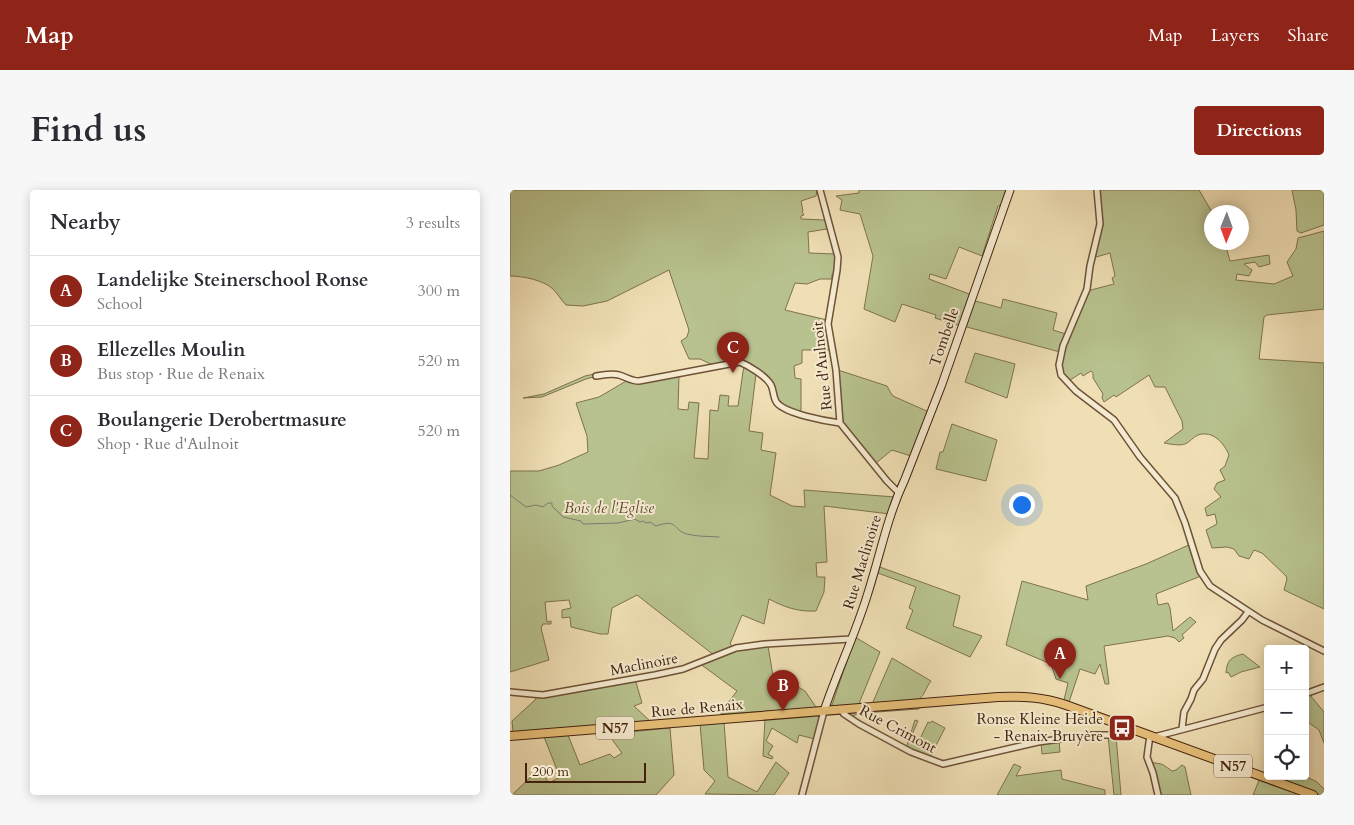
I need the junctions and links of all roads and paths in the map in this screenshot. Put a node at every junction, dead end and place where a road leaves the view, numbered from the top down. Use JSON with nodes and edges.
{"nodes":[{"id":1,"x":820,"y":190,"type":"edge"},
{"id":2,"x":1010,"y":190,"type":"edge"},
{"id":3,"x":1098,"y":190,"type":"edge"},
{"id":4,"x":596,"y":376,"type":"dead end"},
{"id":5,"x":840,"y":423,"type":"junction"},
{"id":6,"x":898,"y":492,"type":"junction"},
{"id":7,"x":1248,"y":612,"type":"junction"},
{"id":8,"x":851,"y":639,"type":"junction"},
{"id":9,"x":1324,"y":651,"type":"edge"},
{"id":10,"x":1324,"y":687,"type":"edge"},
{"id":11,"x":510,"y":692,"type":"edge"},
{"id":12,"x":1309,"y":693,"type":"edge"},
{"id":13,"x":1264,"y":708,"type":"edge"},
{"id":14,"x":841,"y":710,"type":"junction"},
{"id":15,"x":824,"y":711,"type":"junction"},
{"id":16,"x":1182,"y":729,"type":"junction"},
{"id":17,"x":1137,"y":730,"type":"junction"},
{"id":18,"x":510,"y":736,"type":"edge"},
{"id":19,"x":1152,"y":736,"type":"junction"},
{"id":20,"x":802,"y":795,"type":"edge"},
{"id":21,"x":1158,"y":795,"type":"edge"},
{"id":22,"x":1313,"y":795,"type":"edge"}],
"edges":[{"from":1,"to":5,"type":"street","name":"Rue d'Aulnoit"},
{"from":2,"to":6,"type":"street","name":"Tombelle"},
{"from":3,"to":7,"type":"street"},
{"from":4,"to":5,"type":"street","name":"Rue d'Aulnoit"},
{"from":5,"to":6,"type":"street","name":"Rue d'Aulnoit"},
{"from":6,"to":8,"type":"street","name":"Rue Maclinoire"},
{"from":7,"to":9,"type":"street"},
{"from":7,"to":16,"type":"street"},
{"from":8,"to":11,"type":"street","name":"Maclinoire"},
{"from":8,"to":15,"type":"street","name":"Rue Maclinoire"},
{"from":10,"to":12,"type":"street"},
{"from":13,"to":16,"type":"street"},
{"from":14,"to":15,"type":"main road","name":"Rue de Renaix","number":"N57"},
{"from":14,"to":17,"type":"main road","name":"Rue de Renaix","number":"N57"},
{"from":14,"to":17,"type":"street","name":"Rue Crimont"},
{"from":15,"to":18,"type":"main road","name":"Rue de Renaix","number":"N57"},
{"from":15,"to":20,"type":"street"},
{"from":16,"to":19,"type":"street"},
{"from":17,"to":19,"type":"main road","number":"N57"},
{"from":19,"to":21,"type":"street"},
{"from":19,"to":22,"type":"main road","number":"N57"}]}
